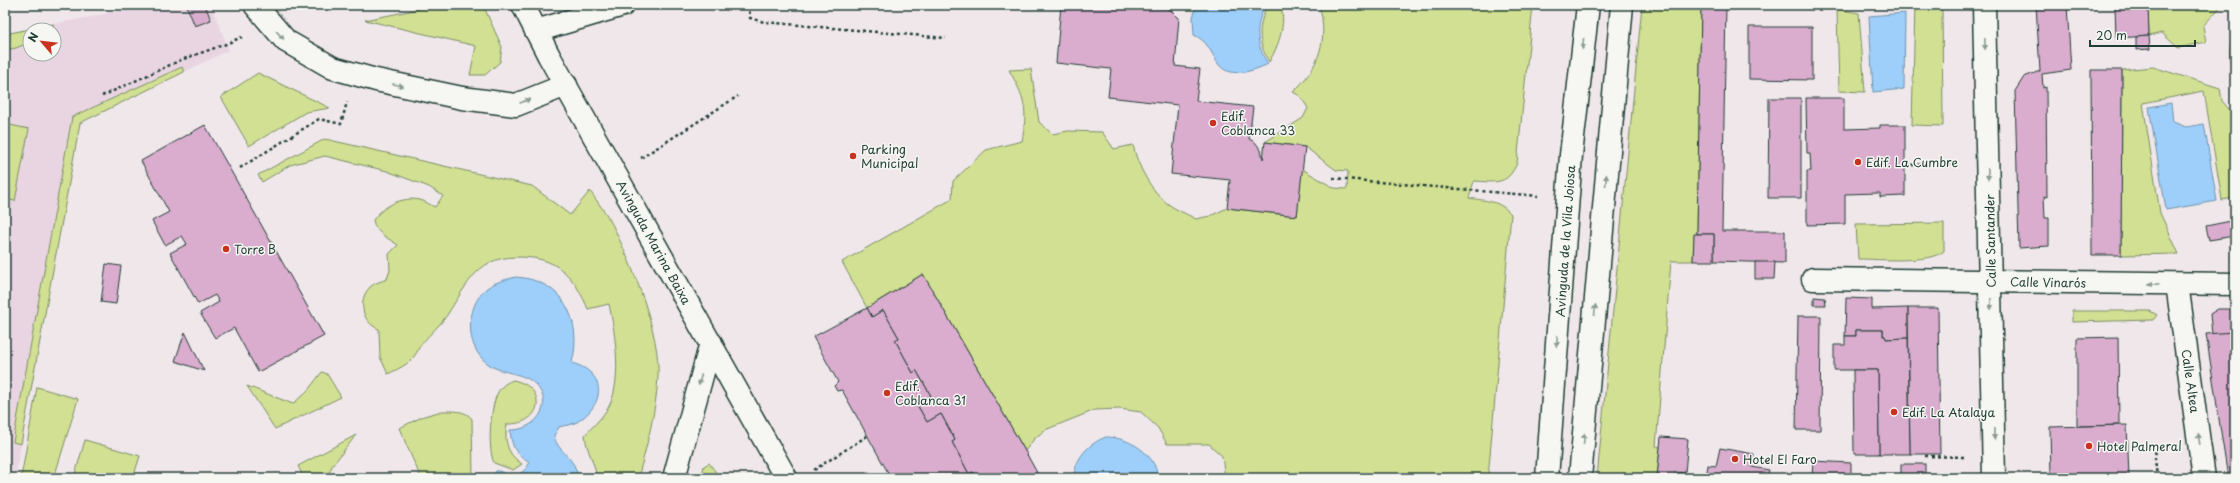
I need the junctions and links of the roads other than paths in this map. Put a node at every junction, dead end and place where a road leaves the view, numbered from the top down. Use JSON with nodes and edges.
{"nodes":[{"id":1,"x":255,"y":5,"type":"edge"},
{"id":2,"x":523,"y":5,"type":"edge"},
{"id":3,"x":623,"y":5,"type":"edge"},
{"id":4,"x":1588,"y":5,"type":"edge"},
{"id":5,"x":1622,"y":5,"type":"edge"},
{"id":6,"x":1984,"y":5,"type":"edge"},
{"id":7,"x":536,"y":31,"type":"junction"},
{"id":8,"x":566,"y":85,"type":"junction"},
{"id":9,"x":1813,"y":279,"type":"dead end"},
{"id":10,"x":1991,"y":281,"type":"junction"},
{"id":11,"x":2178,"y":284,"type":"junction"},
{"id":12,"x":2235,"y":284,"type":"edge"},
{"id":13,"x":711,"y":343,"type":"junction"},
{"id":14,"x":1994,"y":468,"type":"edge"},
{"id":15,"x":674,"y":478,"type":"edge"},
{"id":16,"x":786,"y":478,"type":"edge"},
{"id":17,"x":1547,"y":478,"type":"edge"},
{"id":18,"x":1580,"y":478,"type":"edge"},
{"id":19,"x":2204,"y":478,"type":"edge"}],
"edges":[{"from":1,"to":8,"type":"street","one_way":true},
{"from":2,"to":7,"type":"street","name":"Avinguda Marina Baixa"},
{"from":3,"to":7,"type":"street"},
{"from":4,"to":17,"type":"street","name":"Avinguda de la Vila Joiosa","one_way":true},
{"from":18,"to":5,"type":"street","one_way":true},
{"from":6,"to":10,"type":"street","name":"Calle Santander","one_way":true},
{"from":7,"to":8,"type":"street","name":"Avinguda Marina Baixa"},
{"from":8,"to":13,"type":"street","name":"Avinguda Marina Baixa"},
{"from":9,"to":10,"type":"street","name":"Calle Vinarós"},
{"from":11,"to":10,"type":"street","name":"Calle Vinarós","one_way":true},
{"from":10,"to":14,"type":"street","name":"Calle Santander","one_way":true},
{"from":11,"to":12,"type":"street","name":"Calle Vinarós"},
{"from":19,"to":11,"type":"street","name":"Calle Altea","one_way":true},
{"from":13,"to":15,"type":"street","one_way":true},
{"from":13,"to":16,"type":"street","name":"Avinguda Marina Baixa"}]}
